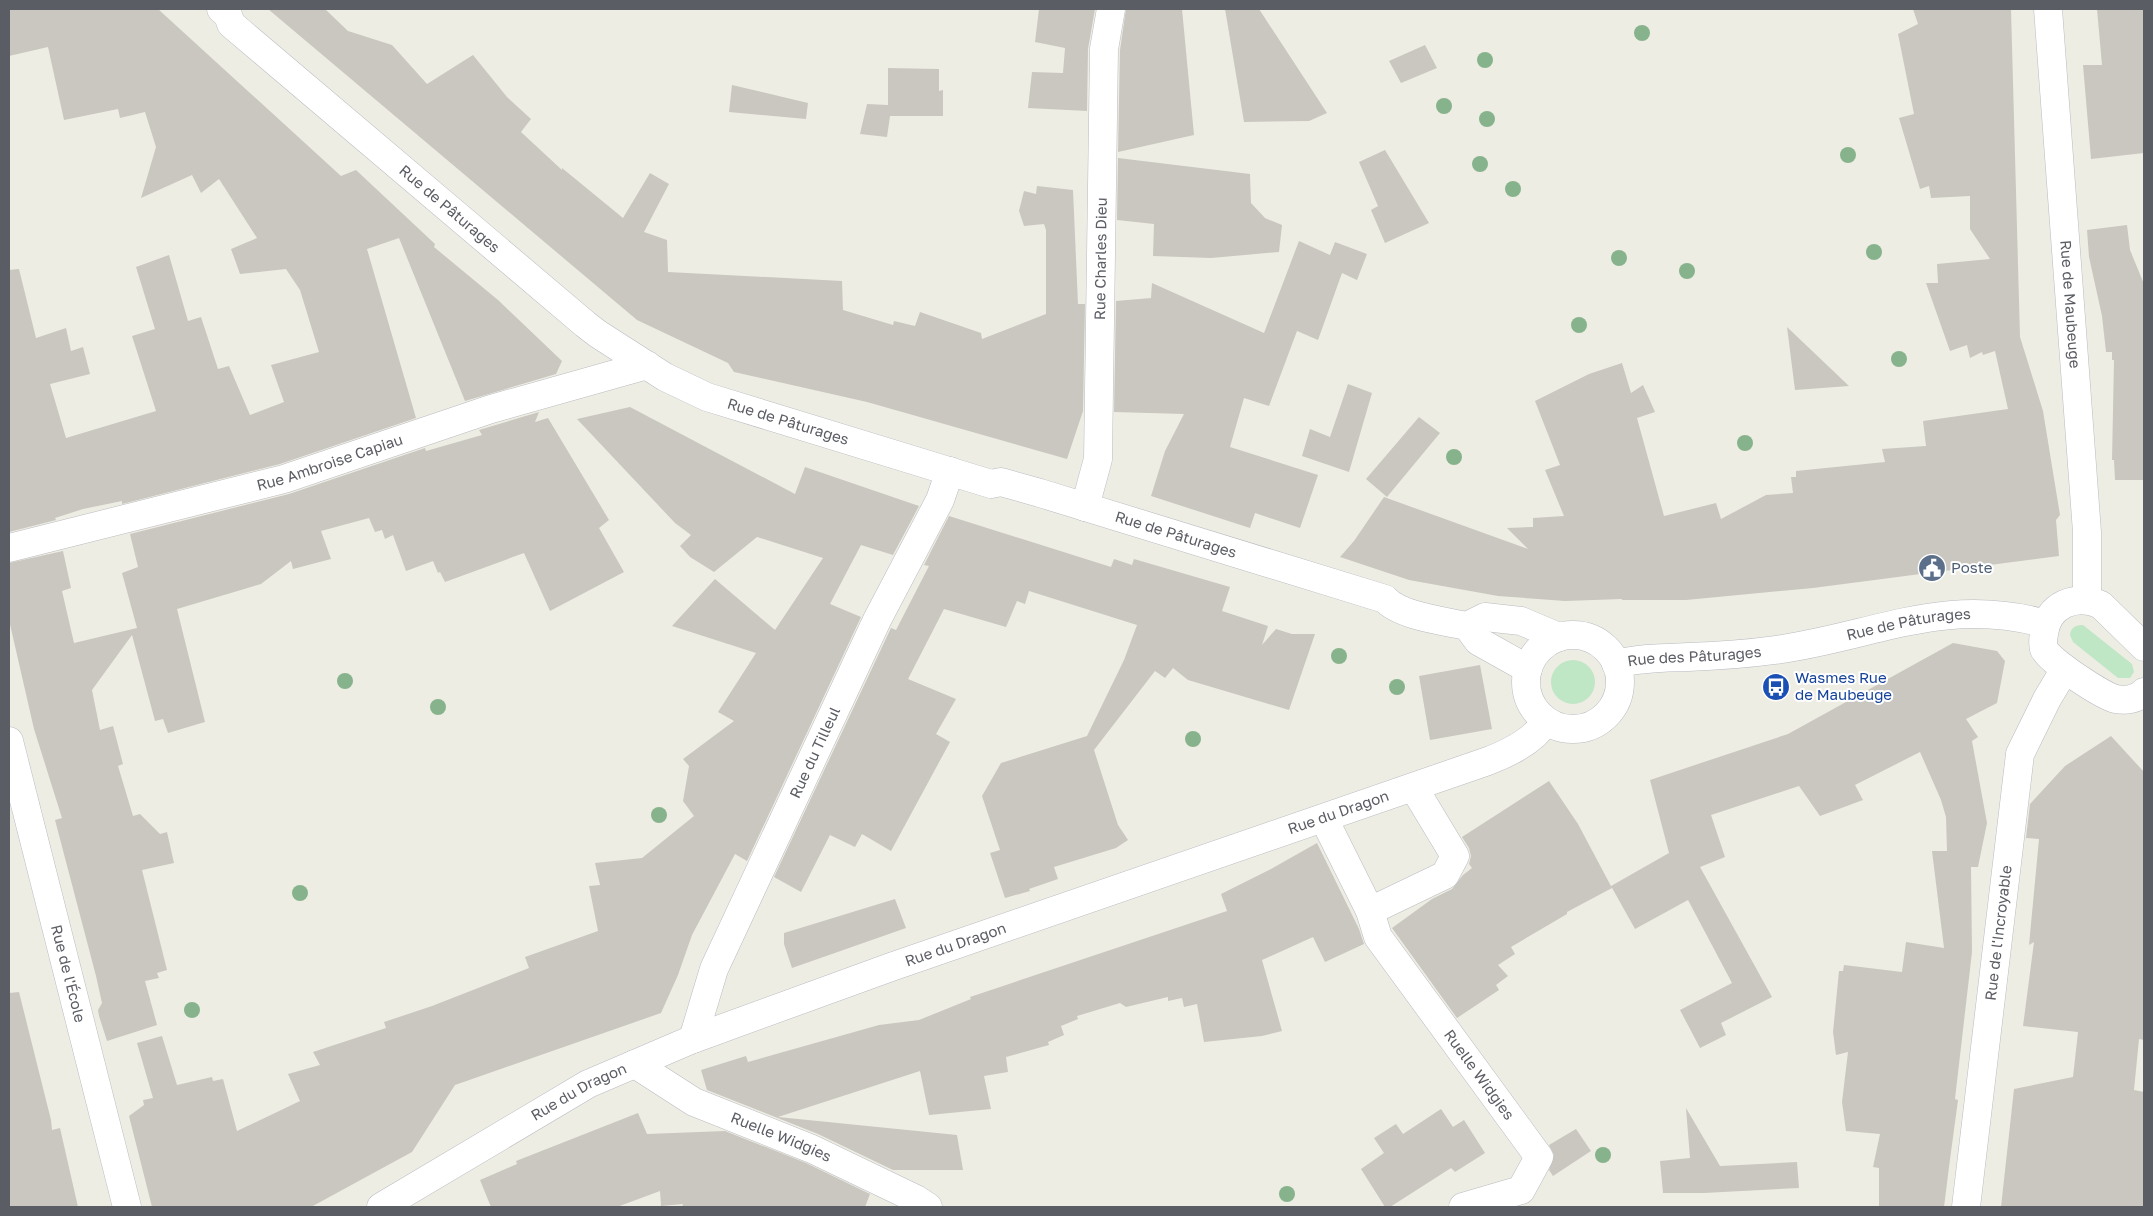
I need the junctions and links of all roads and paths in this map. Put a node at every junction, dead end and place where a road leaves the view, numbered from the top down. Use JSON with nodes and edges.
{"nodes":[{"id":1,"x":221,"y":9,"type":"edge"},
{"id":2,"x":1111,"y":9,"type":"edge"},
{"id":3,"x":2048,"y":9,"type":"edge"},
{"id":4,"x":647,"y":365,"type":"junction"},
{"id":5,"x":950,"y":471,"type":"junction"},
{"id":6,"x":1085,"y":507,"type":"junction"},
{"id":7,"x":9,"y":548,"type":"edge"},
{"id":8,"x":2087,"y":600,"type":"junction"},
{"id":9,"x":2046,"y":624,"type":"junction"},
{"id":10,"x":1467,"y":626,"type":"junction"},
{"id":11,"x":1558,"y":637,"type":"junction"},
{"id":12,"x":2144,"y":647,"type":"edge"},
{"id":13,"x":1773,"y":650,"type":"joint"},
{"id":14,"x":1616,"y":664,"type":"junction"},
{"id":15,"x":1528,"y":669,"type":"junction"},
{"id":16,"x":2065,"y":669,"type":"junction"},
{"id":17,"x":2144,"y":692,"type":"edge"},
{"id":18,"x":1546,"y":721,"type":"junction"},
{"id":19,"x":9,"y":741,"type":"edge"},
{"id":20,"x":1414,"y":788,"type":"junction"},
{"id":21,"x":1324,"y":819,"type":"junction"},
{"id":22,"x":1370,"y":911,"type":"junction"},
{"id":23,"x":693,"y":1039,"type":"junction"},
{"id":24,"x":634,"y":1064,"type":"junction"},
{"id":25,"x":127,"y":1207,"type":"edge"},
{"id":26,"x":381,"y":1207,"type":"edge"},
{"id":27,"x":928,"y":1207,"type":"edge"},
{"id":28,"x":1463,"y":1207,"type":"edge"},
{"id":29,"x":1966,"y":1207,"type":"edge"}],
"edges":[{"from":1,"to":4,"type":"street","name":"Rue de Pâturages"},
{"from":2,"to":6,"type":"street","name":"Rue Charles Dieu"},
{"from":3,"to":8,"type":"street","name":"Rue de Maubeuge"},
{"from":4,"to":5,"type":"street","name":"Rue de Pâturages"},
{"from":4,"to":7,"type":"street","name":"Rue Ambroise Capiau"},
{"from":5,"to":6,"type":"street","name":"Rue de Pâturages"},
{"from":5,"to":23,"type":"street","name":"Rue du Tilleul"},
{"from":6,"to":10,"type":"street","name":"Rue de Pâturages"},
{"from":8,"to":9,"type":"street"},
{"from":8,"to":12,"type":"street"},
{"from":9,"to":13,"type":"street","name":"Rue de Pâturages"},
{"from":9,"to":16,"type":"street"},
{"from":10,"to":11,"type":"street"},
{"from":10,"to":15,"type":"street"},
{"from":11,"to":14,"type":"street"},
{"from":11,"to":15,"type":"street"},
{"from":13,"to":14,"type":"street","name":"Rue des Pâturages"},
{"from":14,"to":18,"type":"street"},
{"from":15,"to":18,"type":"street"},
{"from":16,"to":17,"type":"street"},
{"from":16,"to":29,"type":"street","name":"Rue de l'Incroyable"},
{"from":18,"to":20,"type":"street","name":"Rue du Dragon"},
{"from":19,"to":25,"type":"street","name":"Rue de l'École"},
{"from":20,"to":21,"type":"street","name":"Rue du Dragon"},
{"from":20,"to":22,"type":"street"},
{"from":21,"to":22,"type":"street","name":"Ruelle Widgies"},
{"from":21,"to":23,"type":"street","name":"Rue du Dragon"},
{"from":22,"to":28,"type":"street","name":"Ruelle Widgies"},
{"from":23,"to":24,"type":"street","name":"Rue du Dragon"},
{"from":24,"to":26,"type":"street","name":"Rue du Dragon"},
{"from":24,"to":27,"type":"street","name":"Ruelle Widgies"}]}
